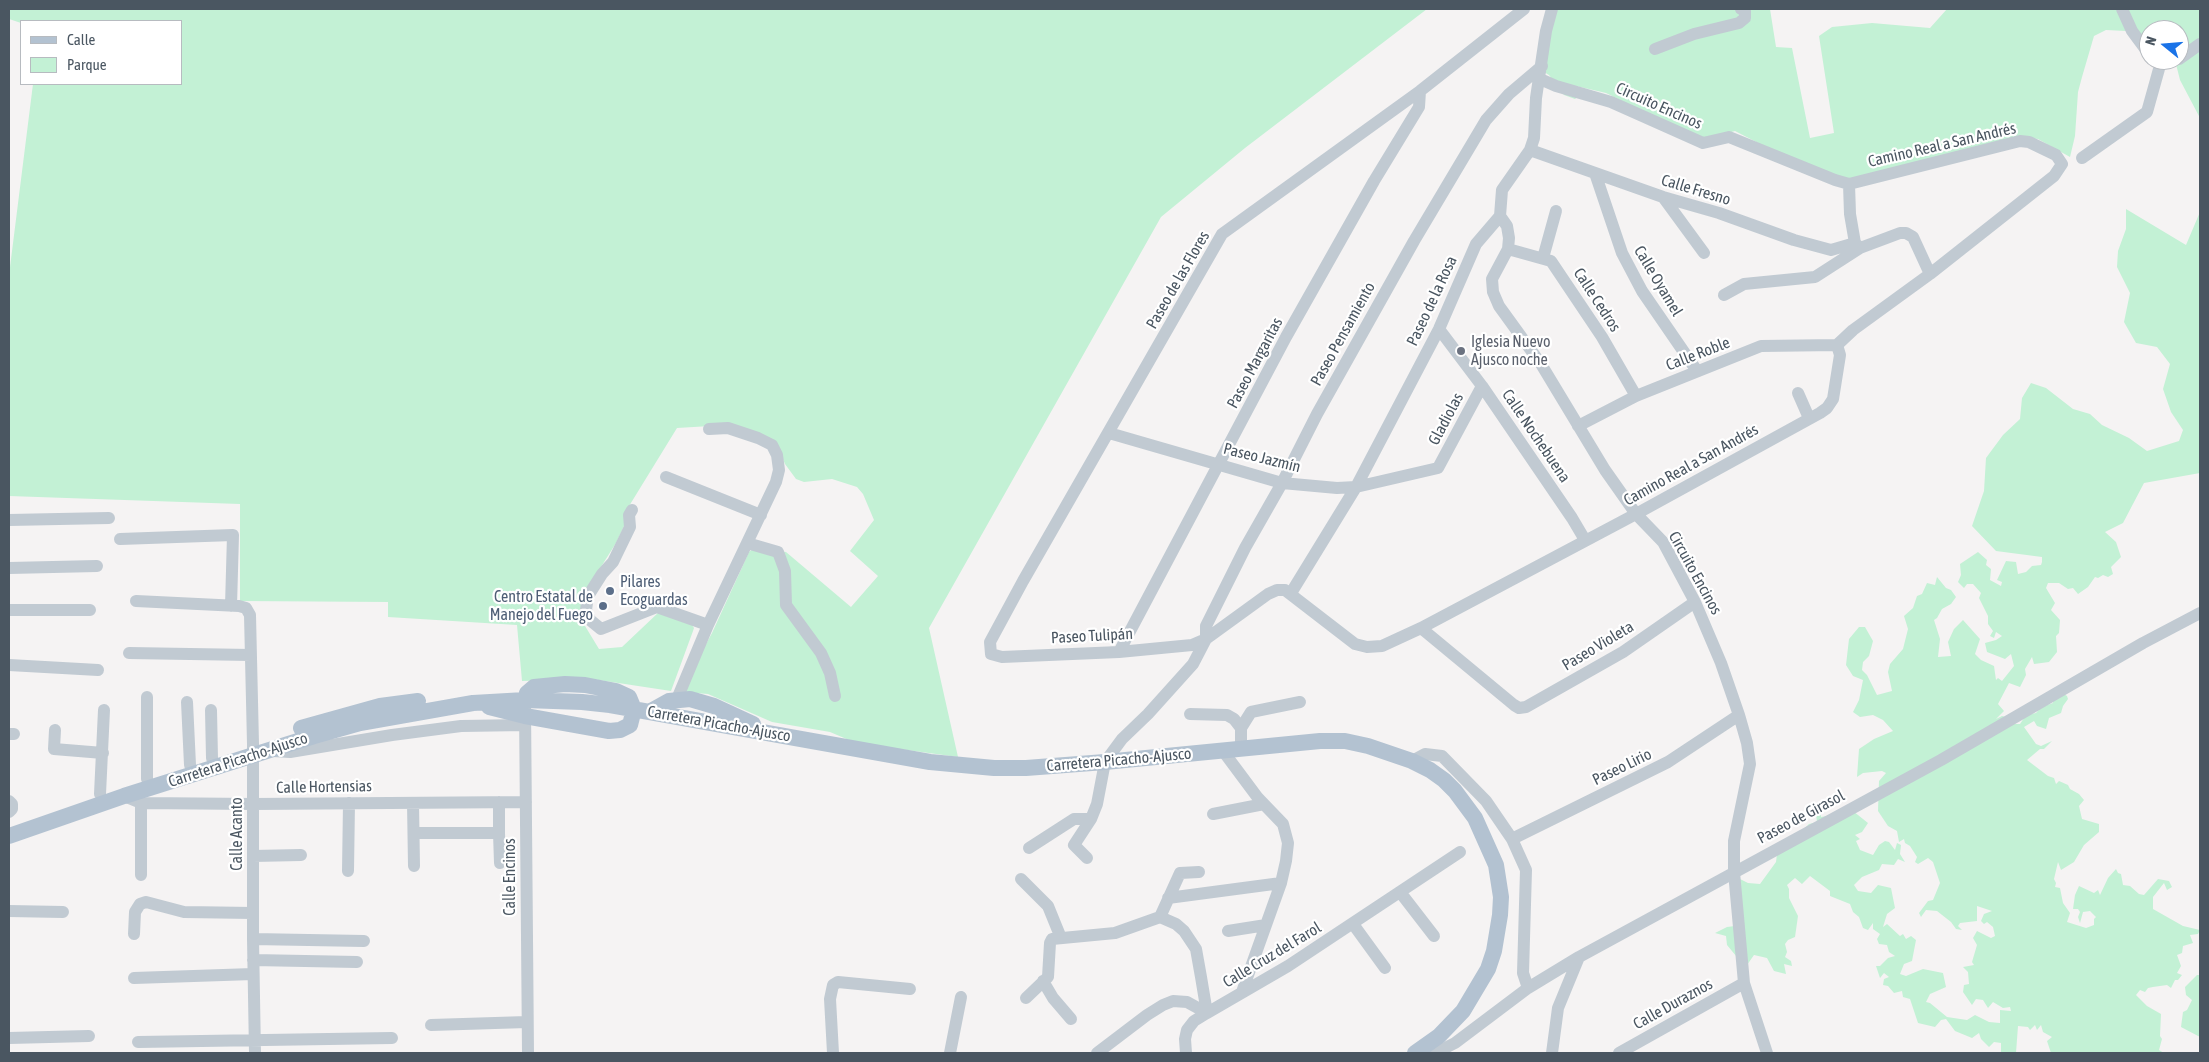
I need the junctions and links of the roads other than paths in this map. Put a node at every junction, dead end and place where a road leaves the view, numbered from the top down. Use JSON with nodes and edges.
{"nodes":[{"id":1,"x":1524,"y":9,"type":"edge"},
{"id":2,"x":1552,"y":9,"type":"edge"},
{"id":3,"x":1741,"y":9,"type":"edge"},
{"id":4,"x":2122,"y":9,"type":"edge"},
{"id":5,"x":2139,"y":40,"type":"edge"},
{"id":6,"x":2200,"y":44,"type":"edge"},
{"id":7,"x":1655,"y":49,"type":"dead end"},
{"id":8,"x":2189,"y":52,"type":"edge"},
{"id":9,"x":1542,"y":66,"type":"junction"},
{"id":10,"x":2155,"y":70,"type":"edge"},
{"id":11,"x":1540,"y":79,"type":"junction"},
{"id":12,"x":1420,"y":91,"type":"junction"},
{"id":13,"x":1530,"y":150,"type":"junction"},
{"id":14,"x":2082,"y":158,"type":"dead end"},
{"id":15,"x":1595,"y":173,"type":"junction"},
{"id":16,"x":1849,"y":184,"type":"junction"},
{"id":17,"x":1663,"y":197,"type":"junction"},
{"id":18,"x":1556,"y":211,"type":"dead end"},
{"id":19,"x":1500,"y":216,"type":"junction"},
{"id":20,"x":1858,"y":246,"type":"junction"},
{"id":21,"x":1508,"y":249,"type":"junction"},
{"id":22,"x":1704,"y":253,"type":"dead end"},
{"id":23,"x":1543,"y":258,"type":"junction"},
{"id":24,"x":1930,"y":274,"type":"junction"},
{"id":25,"x":1724,"y":295,"type":"dead end"},
{"id":26,"x":1439,"y":329,"type":"junction"},
{"id":27,"x":1837,"y":345,"type":"junction"},
{"id":28,"x":1697,"y":371,"type":"junction"},
{"id":29,"x":1482,"y":386,"type":"junction"},
{"id":30,"x":1798,"y":393,"type":"dead end"},
{"id":31,"x":1636,"y":396,"type":"junction"},
{"id":32,"x":1809,"y":418,"type":"junction"},
{"id":33,"x":1578,"y":426,"type":"junction"},
{"id":34,"x":709,"y":429,"type":"dead end"},
{"id":35,"x":1109,"y":433,"type":"junction"},
{"id":36,"x":1220,"y":465,"type":"junction"},
{"id":37,"x":1438,"y":468,"type":"joint"},
{"id":38,"x":666,"y":477,"type":"dead end"},
{"id":39,"x":1282,"y":483,"type":"junction"},
{"id":40,"x":1356,"y":487,"type":"junction"},
{"id":41,"x":632,"y":510,"type":"dead end"},
{"id":42,"x":761,"y":514,"type":"junction"},
{"id":43,"x":1636,"y":514,"type":"junction"},
{"id":44,"x":109,"y":518,"type":"dead end"},
{"id":45,"x":9,"y":520,"type":"edge"},
{"id":46,"x":120,"y":538,"type":"dead end"},
{"id":47,"x":1585,"y":540,"type":"junction"},
{"id":48,"x":747,"y":543,"type":"junction"},
{"id":49,"x":97,"y":566,"type":"dead end"},
{"id":50,"x":9,"y":568,"type":"edge"},
{"id":51,"x":1291,"y":593,"type":"junction"},
{"id":52,"x":136,"y":601,"type":"dead end"},
{"id":53,"x":1695,"y":602,"type":"junction"},
{"id":54,"x":231,"y":606,"type":"junction"},
{"id":55,"x":9,"y":610,"type":"edge"},
{"id":56,"x":90,"y":610,"type":"dead end"},
{"id":57,"x":2200,"y":613,"type":"edge"},
{"id":58,"x":708,"y":625,"type":"junction"},
{"id":59,"x":1421,"y":628,"type":"junction"},
{"id":60,"x":1206,"y":639,"type":"junction"},
{"id":61,"x":990,"y":642,"type":"joint"},
{"id":62,"x":1119,"y":652,"type":"junction"},
{"id":63,"x":130,"y":653,"type":"dead end"},
{"id":64,"x":251,"y":655,"type":"junction"},
{"id":65,"x":9,"y":665,"type":"edge"},
{"id":66,"x":98,"y":670,"type":"dead end"},
{"id":67,"x":835,"y":696,"type":"dead end"},
{"id":68,"x":147,"y":697,"type":"dead end"},
{"id":69,"x":676,"y":699,"type":"junction"},
{"id":70,"x":187,"y":702,"type":"dead end"},
{"id":71,"x":1300,"y":702,"type":"dead end"},
{"id":72,"x":634,"y":709,"type":"junction"},
{"id":73,"x":104,"y":710,"type":"dead end"},
{"id":74,"x":211,"y":710,"type":"dead end"},
{"id":75,"x":651,"y":711,"type":"junction"},
{"id":76,"x":525,"y":713,"type":"junction"},
{"id":77,"x":1190,"y":714,"type":"dead end"},
{"id":78,"x":1739,"y":715,"type":"junction"},
{"id":79,"x":1241,"y":728,"type":"junction"},
{"id":80,"x":55,"y":730,"type":"dead end"},
{"id":81,"x":769,"y":733,"type":"junction"},
{"id":82,"x":1241,"y":749,"type":"junction"},
{"id":83,"x":257,"y":750,"type":"junction"},
{"id":84,"x":1223,"y":751,"type":"junction"},
{"id":85,"x":103,"y":753,"type":"junction"},
{"id":86,"x":212,"y":758,"type":"junction"},
{"id":87,"x":1105,"y":762,"type":"junction"},
{"id":88,"x":1412,"y":762,"type":"junction"},
{"id":89,"x":190,"y":765,"type":"junction"},
{"id":90,"x":146,"y":779,"type":"junction"},
{"id":91,"x":100,"y":794,"type":"junction"},
{"id":92,"x":124,"y":796,"type":"junction"},
{"id":93,"x":9,"y":801,"type":"edge"},
{"id":94,"x":499,"y":802,"type":"junction"},
{"id":95,"x":526,"y":802,"type":"junction"},
{"id":96,"x":141,"y":803,"type":"junction"},
{"id":97,"x":349,"y":803,"type":"junction"},
{"id":98,"x":413,"y":803,"type":"junction"},
{"id":99,"x":253,"y":804,"type":"junction"},
{"id":100,"x":1264,"y":804,"type":"junction"},
{"id":101,"x":9,"y":812,"type":"edge"},
{"id":102,"x":1213,"y":814,"type":"dead end"},
{"id":103,"x":1091,"y":819,"type":"junction"},
{"id":104,"x":9,"y":824,"type":"edge"},
{"id":105,"x":414,"y":833,"type":"junction"},
{"id":106,"x":499,"y":833,"type":"junction"},
{"id":107,"x":9,"y":836,"type":"edge"},
{"id":108,"x":1512,"y":838,"type":"junction"},
{"id":109,"x":1029,"y":848,"type":"dead end"},
{"id":110,"x":1460,"y":852,"type":"dead end"},
{"id":111,"x":301,"y":855,"type":"dead end"},
{"id":112,"x":253,"y":856,"type":"junction"},
{"id":113,"x":1087,"y":858,"type":"dead end"},
{"id":114,"x":500,"y":863,"type":"dead end"},
{"id":115,"x":414,"y":866,"type":"dead end"},
{"id":116,"x":348,"y":871,"type":"dead end"},
{"id":117,"x":1198,"y":872,"type":"dead end"},
{"id":118,"x":1734,"y":872,"type":"junction"},
{"id":119,"x":141,"y":875,"type":"dead end"},
{"id":120,"x":1021,"y":879,"type":"dead end"},
{"id":121,"x":1281,"y":883,"type":"junction"},
{"id":122,"x":1400,"y":892,"type":"junction"},
{"id":123,"x":1168,"y":898,"type":"junction"},
{"id":124,"x":9,"y":911,"type":"edge"},
{"id":125,"x":63,"y":912,"type":"dead end"},
{"id":126,"x":253,"y":912,"type":"junction"},
{"id":127,"x":1160,"y":917,"type":"junction"},
{"id":128,"x":1353,"y":924,"type":"junction"},
{"id":129,"x":1266,"y":926,"type":"junction"},
{"id":130,"x":1228,"y":931,"type":"dead end"},
{"id":131,"x":134,"y":934,"type":"dead end"},
{"id":132,"x":1434,"y":936,"type":"dead end"},
{"id":133,"x":1061,"y":938,"type":"junction"},
{"id":134,"x":253,"y":939,"type":"junction"},
{"id":135,"x":364,"y":941,"type":"dead end"},
{"id":136,"x":1579,"y":957,"type":"junction"},
{"id":137,"x":253,"y":960,"type":"junction"},
{"id":138,"x":357,"y":962,"type":"dead end"},
{"id":139,"x":1385,"y":968,"type":"dead end"},
{"id":140,"x":253,"y":974,"type":"junction"},
{"id":141,"x":134,"y":978,"type":"dead end"},
{"id":142,"x":1043,"y":981,"type":"junction"},
{"id":143,"x":1744,"y":983,"type":"junction"},
{"id":144,"x":1528,"y":988,"type":"junction"},
{"id":145,"x":910,"y":989,"type":"dead end"},
{"id":146,"x":1242,"y":992,"type":"junction"},
{"id":147,"x":961,"y":997,"type":"dead end"},
{"id":148,"x":1026,"y":998,"type":"dead end"},
{"id":149,"x":1207,"y":1013,"type":"junction"},
{"id":150,"x":1071,"y":1019,"type":"dead end"},
{"id":151,"x":527,"y":1022,"type":"junction"},
{"id":152,"x":431,"y":1024,"type":"dead end"},
{"id":153,"x":89,"y":1036,"type":"dead end"},
{"id":154,"x":1465,"y":1036,"type":"junction"},
{"id":155,"x":9,"y":1038,"type":"edge"},
{"id":156,"x":392,"y":1038,"type":"dead end"},
{"id":157,"x":255,"y":1039,"type":"junction"},
{"id":158,"x":138,"y":1042,"type":"dead end"},
{"id":159,"x":255,"y":1053,"type":"edge"},
{"id":160,"x":528,"y":1053,"type":"edge"},
{"id":161,"x":833,"y":1053,"type":"edge"},
{"id":162,"x":950,"y":1053,"type":"edge"},
{"id":163,"x":1097,"y":1053,"type":"edge"},
{"id":164,"x":1186,"y":1053,"type":"edge"},
{"id":165,"x":1415,"y":1053,"type":"edge"},
{"id":166,"x":1421,"y":1053,"type":"edge"},
{"id":167,"x":1454,"y":1053,"type":"edge"},
{"id":168,"x":1552,"y":1053,"type":"edge"},
{"id":169,"x":1619,"y":1053,"type":"edge"},
{"id":170,"x":1767,"y":1053,"type":"edge"}],
"edges":[{"from":1,"to":12,"type":"street","name":"Paseo de las Flores"},
{"from":2,"to":9,"type":"street"},
{"from":3,"to":7,"type":"street"},
{"from":4,"to":5,"type":"street"},
{"from":6,"to":8,"type":"street"},
{"from":9,"to":11,"type":"street"},
{"from":9,"to":39,"type":"street","name":"Paseo Pensamiento"},
{"from":10,"to":14,"type":"street"},
{"from":11,"to":13,"type":"street"},
{"from":11,"to":16,"type":"street","name":"Circuito Encinos"},
{"from":12,"to":35,"type":"street","name":"Paseo de las Flores"},
{"from":12,"to":36,"type":"street","name":"Paseo Margaritas"},
{"from":13,"to":15,"type":"street","name":"Calle Fresno"},
{"from":13,"to":19,"type":"street"},
{"from":15,"to":17,"type":"street","name":"Calle Fresno"},
{"from":15,"to":28,"type":"street","name":"Calle Oyamel"},
{"from":16,"to":20,"type":"street"},
{"from":16,"to":24,"type":"street","name":"Camino Real a San Andrés"},
{"from":17,"to":20,"type":"street","name":"Calle Fresno"},
{"from":17,"to":22,"type":"street"},
{"from":18,"to":23,"type":"street"},
{"from":19,"to":21,"type":"street"},
{"from":19,"to":26,"type":"street","name":"Paseo de la Rosa"},
{"from":20,"to":24,"type":"street"},
{"from":20,"to":25,"type":"street"},
{"from":21,"to":23,"type":"street","name":"Calle Cedros"},
{"from":21,"to":33,"type":"street","name":"Circuito Encinos"},
{"from":23,"to":31,"type":"street","name":"Calle Cedros"},
{"from":24,"to":27,"type":"street","name":"Camino Real a San Andrés"},
{"from":26,"to":29,"type":"street","name":"Calle Nochebuena"},
{"from":26,"to":40,"type":"street","name":"Paseo de la Rosa"},
{"from":27,"to":28,"type":"street","name":"Calle Roble"},
{"from":27,"to":32,"type":"street","name":"Camino Real a San Andrés"},
{"from":28,"to":31,"type":"street","name":"Calle Roble"},
{"from":29,"to":37,"type":"street","name":"Gladiolas"},
{"from":29,"to":47,"type":"street","name":"Calle Nochebuena"},
{"from":30,"to":32,"type":"street"},
{"from":31,"to":33,"type":"street","name":"Calle Roble"},
{"from":32,"to":43,"type":"street","name":"Camino Real a San Andrés"},
{"from":33,"to":43,"type":"street","name":"Circuito Encinos"},
{"from":34,"to":42,"type":"street"},
{"from":35,"to":36,"type":"street","name":"Paseo Jazmín"},
{"from":35,"to":61,"type":"street","name":"Paseo de las Flores"},
{"from":36,"to":39,"type":"street","name":"Paseo Jazmín"},
{"from":36,"to":62,"type":"street","name":"Paseo Margaritas"},
{"from":37,"to":40,"type":"street","name":"Paseo Jazmín"},
{"from":38,"to":42,"type":"street"},
{"from":39,"to":40,"type":"street","name":"Paseo Jazmín"},
{"from":39,"to":60,"type":"street","name":"Paseo Pensamiento"},
{"from":40,"to":51,"type":"street","name":"Paseo de la Rosa"},
{"from":41,"to":58,"type":"street"},
{"from":42,"to":48,"type":"street"},
{"from":43,"to":47,"type":"street","name":"Camino Real a San Andrés"},
{"from":43,"to":53,"type":"street","name":"Circuito Encinos"},
{"from":44,"to":45,"type":"street"},
{"from":46,"to":54,"type":"street"},
{"from":47,"to":59,"type":"street","name":"Camino Real a San Andrés"},
{"from":48,"to":58,"type":"street"},
{"from":48,"to":67,"type":"street"},
{"from":49,"to":50,"type":"street"},
{"from":51,"to":59,"type":"street","name":"Camino Real a San Andrés"},
{"from":51,"to":60,"type":"street"},
{"from":52,"to":54,"type":"street"},
{"from":53,"to":59,"type":"street","name":"Paseo Violeta"},
{"from":53,"to":78,"type":"street","name":"Circuito Encinos"},
{"from":54,"to":64,"type":"street","name":"Calle Acanto"},
{"from":55,"to":56,"type":"street"},
{"from":57,"to":118,"type":"street","name":"Paseo de Girasol"},
{"from":58,"to":69,"type":"street"},
{"from":60,"to":62,"type":"street","name":"Paseo Tulipán"},
{"from":60,"to":87,"type":"street"},
{"from":61,"to":62,"type":"street","name":"Paseo Tulipán"},
{"from":63,"to":64,"type":"street"},
{"from":64,"to":83,"type":"street","name":"Calle Acanto"},
{"from":65,"to":66,"type":"street"},
{"from":68,"to":90,"type":"street"},
{"from":69,"to":75,"type":"main road"},
{"from":69,"to":81,"type":"main road"},
{"from":70,"to":89,"type":"street"},
{"from":71,"to":79,"type":"street"},
{"from":72,"to":75,"type":"main road","name":"Carretera Picacho-Ajusco"},
{"from":72,"to":76,"type":"main road","name":"Carretera Picacho-Ajusco"},
{"from":72,"to":76,"type":"main road"},
{"from":73,"to":85,"type":"street"},
{"from":74,"to":86,"type":"street"},
{"from":75,"to":81,"type":"main road","name":"Carretera Picacho-Ajusco"},
{"from":76,"to":83,"type":"street"},
{"from":76,"to":83,"type":"main road","name":"Carretera Picacho-Ajusco"},
{"from":76,"to":95,"type":"street","name":"Calle Encinos"},
{"from":77,"to":79,"type":"street"},
{"from":78,"to":108,"type":"street","name":"Paseo Lirio"},
{"from":78,"to":118,"type":"street","name":"Circuito Encinos"},
{"from":79,"to":82,"type":"street"},
{"from":80,"to":85,"type":"street"},
{"from":81,"to":87,"type":"main road","name":"Carretera Picacho-Ajusco"},
{"from":82,"to":84,"type":"main road","name":"Carretera Picacho-Ajusco"},
{"from":82,"to":88,"type":"main road","name":"Carretera Picacho-Ajusco"},
{"from":83,"to":86,"type":"main road","name":"Carretera Picacho-Ajusco"},
{"from":83,"to":92,"type":"main road","name":"Carretera Picacho-Ajusco"},
{"from":83,"to":99,"type":"street","name":"Calle Acanto"},
{"from":84,"to":87,"type":"main road","name":"Carretera Picacho-Ajusco"},
{"from":84,"to":100,"type":"street"},
{"from":85,"to":91,"type":"street"},
{"from":86,"to":89,"type":"main road","name":"Carretera Picacho-Ajusco"},
{"from":87,"to":103,"type":"street"},
{"from":88,"to":108,"type":"street"},
{"from":88,"to":165,"type":"main road","name":"Carretera Picacho-Ajusco"},
{"from":89,"to":90,"type":"main road","name":"Carretera Picacho-Ajusco"},
{"from":90,"to":91,"type":"main road","name":"Carretera Picacho-Ajusco"},
{"from":91,"to":104,"type":"main road","name":"Carretera Picacho-Ajusco"},
{"from":92,"to":96,"type":"street","name":"Calle Hortensias"},
{"from":92,"to":107,"type":"main road","name":"Carretera Picacho-Ajusco"},
{"from":93,"to":101,"type":"street"},
{"from":94,"to":95,"type":"street","name":"Calle Hortensias"},
{"from":94,"to":98,"type":"street","name":"Calle Hortensias"},
{"from":94,"to":106,"type":"street"},
{"from":95,"to":151,"type":"street","name":"Calle Encinos"},
{"from":96,"to":99,"type":"street","name":"Calle Hortensias"},
{"from":96,"to":119,"type":"street"},
{"from":97,"to":98,"type":"street","name":"Calle Hortensias"},
{"from":97,"to":99,"type":"street","name":"Calle Hortensias"},
{"from":97,"to":116,"type":"street"},
{"from":98,"to":105,"type":"street"},
{"from":99,"to":112,"type":"street","name":"Calle Acanto"},
{"from":100,"to":102,"type":"street"},
{"from":100,"to":121,"type":"street"},
{"from":103,"to":109,"type":"street"},
{"from":103,"to":113,"type":"street"},
{"from":105,"to":106,"type":"street"},
{"from":105,"to":115,"type":"street"},
{"from":106,"to":114,"type":"street"},
{"from":108,"to":144,"type":"street"},
{"from":110,"to":122,"type":"street","name":"Calle Cruz del Farol"},
{"from":111,"to":112,"type":"street"},
{"from":112,"to":126,"type":"street","name":"Calle Acanto"},
{"from":117,"to":123,"type":"street"},
{"from":118,"to":136,"type":"street","name":"Paseo de Girasol"},
{"from":118,"to":143,"type":"street","name":"Circuito Encinos"},
{"from":120,"to":133,"type":"street"},
{"from":121,"to":123,"type":"street"},
{"from":121,"to":129,"type":"street"},
{"from":122,"to":128,"type":"street","name":"Calle Cruz del Farol"},
{"from":122,"to":132,"type":"street"},
{"from":123,"to":127,"type":"street"},
{"from":124,"to":125,"type":"street"},
{"from":126,"to":131,"type":"street"},
{"from":126,"to":134,"type":"street","name":"Calle Acanto"},
{"from":127,"to":133,"type":"street"},
{"from":127,"to":149,"type":"street"},
{"from":128,"to":139,"type":"street"},
{"from":128,"to":146,"type":"street","name":"Calle Cruz del Farol"},
{"from":129,"to":130,"type":"street"},
{"from":129,"to":146,"type":"street"},
{"from":133,"to":142,"type":"street"},
{"from":134,"to":135,"type":"street"},
{"from":134,"to":137,"type":"street","name":"Calle Acanto"},
{"from":136,"to":144,"type":"street","name":"Paseo de Girasol"},
{"from":136,"to":168,"type":"street"},
{"from":137,"to":138,"type":"street"},
{"from":137,"to":140,"type":"street","name":"Calle Acanto"},
{"from":140,"to":141,"type":"street"},
{"from":140,"to":157,"type":"street","name":"Calle Acanto"},
{"from":142,"to":148,"type":"street"},
{"from":142,"to":150,"type":"street"},
{"from":143,"to":169,"type":"street","name":"Calle Duraznos"},
{"from":143,"to":170,"type":"street","name":"Circuito Encinos"},
{"from":144,"to":154,"type":"street","name":"Paseo de Girasol"},
{"from":145,"to":161,"type":"street"},
{"from":146,"to":149,"type":"street","name":"Calle Cruz del Farol"},
{"from":147,"to":162,"type":"street"},
{"from":149,"to":163,"type":"street"},
{"from":149,"to":164,"type":"street","name":"Calle Cruz del Farol"},
{"from":151,"to":152,"type":"street"},
{"from":151,"to":160,"type":"street","name":"Calle Encinos"},
{"from":153,"to":155,"type":"street"},
{"from":154,"to":166,"type":"street","name":"Paseo de Girasol"},
{"from":154,"to":167,"type":"street"},
{"from":156,"to":157,"type":"street"},
{"from":157,"to":158,"type":"street"},
{"from":157,"to":159,"type":"street","name":"Calle Acanto"}]}
